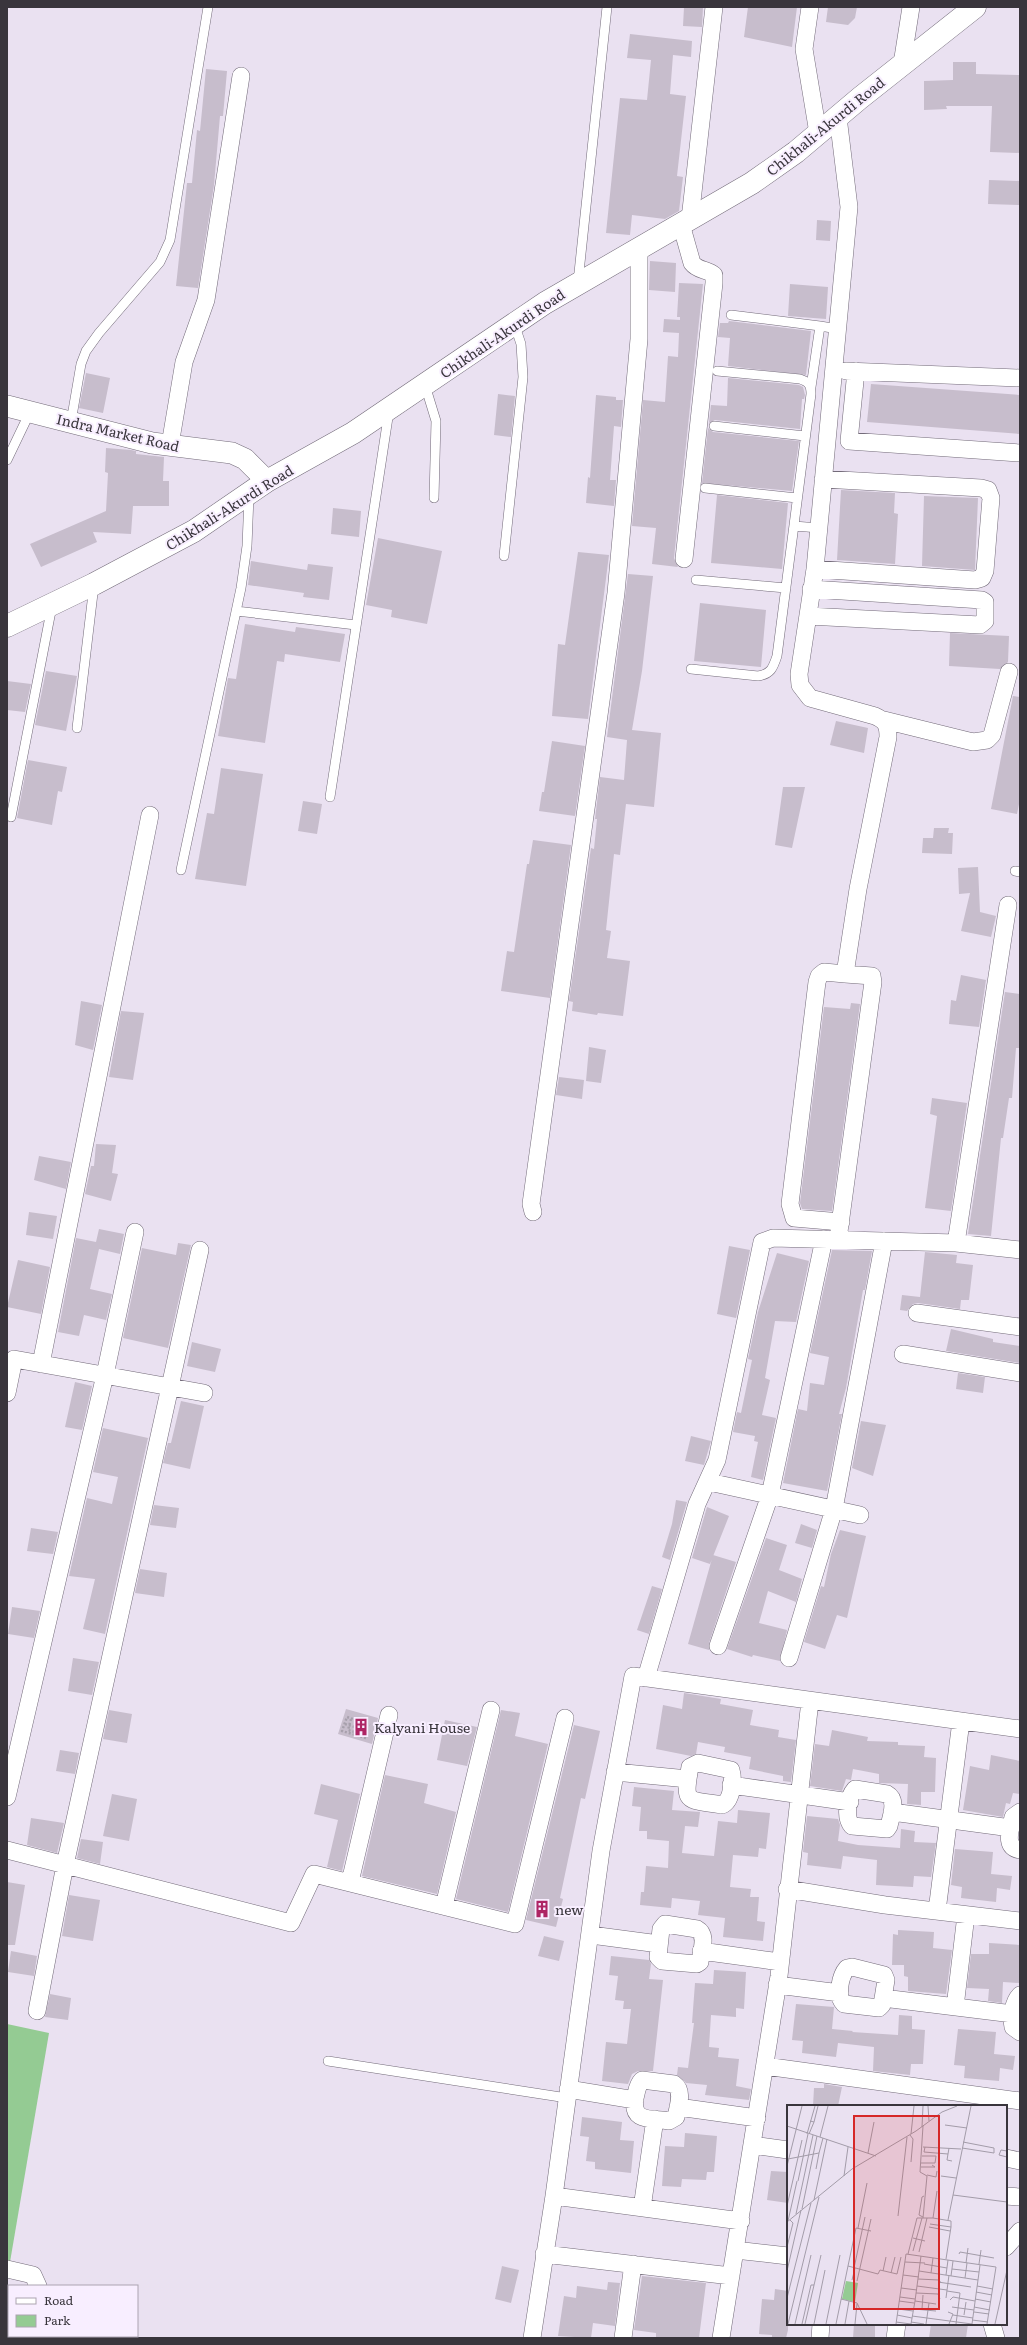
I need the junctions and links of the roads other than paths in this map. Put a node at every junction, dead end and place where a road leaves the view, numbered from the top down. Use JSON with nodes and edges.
{"nodes":[{"id":1,"x":208,"y":7,"type":"edge"},
{"id":2,"x":607,"y":7,"type":"edge"},
{"id":3,"x":714,"y":7,"type":"edge"},
{"id":4,"x":810,"y":7,"type":"edge"},
{"id":5,"x":911,"y":7,"type":"edge"},
{"id":6,"x":975,"y":7,"type":"edge"},
{"id":7,"x":902,"y":64,"type":"junction"},
{"id":8,"x":241,"y":76,"type":"dead end"},
{"id":9,"x":838,"y":117,"type":"junction"},
{"id":10,"x":818,"y":133,"type":"junction"},
{"id":11,"x":685,"y":221,"type":"junction"},
{"id":12,"x":639,"y":248,"type":"junction"},
{"id":13,"x":578,"y":283,"type":"junction"},
{"id":14,"x":731,"y":316,"type":"dead end"},
{"id":15,"x":514,"y":324,"type":"junction"},
{"id":16,"x":820,"y":326,"type":"junction"},
{"id":17,"x":838,"y":328,"type":"junction"},
{"id":18,"x":834,"y":370,"type":"junction"},
{"id":19,"x":717,"y":371,"type":"dead end"},
{"id":20,"x":856,"y":371,"type":"junction"},
{"id":21,"x":1020,"y":378,"type":"edge"},
{"id":22,"x":424,"y":384,"type":"junction"},
{"id":23,"x":811,"y":387,"type":"junction"},
{"id":24,"x":7,"y":406,"type":"edge"},
{"id":25,"x":390,"y":408,"type":"junction"},
{"id":26,"x":30,"y":412,"type":"junction"},
{"id":27,"x":71,"y":422,"type":"junction"},
{"id":28,"x":714,"y":426,"type":"dead end"},
{"id":29,"x":805,"y":436,"type":"junction"},
{"id":30,"x":170,"y":445,"type":"junction"},
{"id":31,"x":1020,"y":453,"type":"edge"},
{"id":32,"x":7,"y":460,"type":"edge"},
{"id":33,"x":823,"y":479,"type":"junction"},
{"id":34,"x":258,"y":487,"type":"junction"},
{"id":35,"x":706,"y":488,"type":"dead end"},
{"id":36,"x":434,"y":498,"type":"dead end"},
{"id":37,"x":797,"y":498,"type":"junction"},
{"id":38,"x":794,"y":526,"type":"junction"},
{"id":39,"x":819,"y":528,"type":"junction"},
{"id":40,"x":504,"y":556,"type":"dead end"},
{"id":41,"x":684,"y":560,"type":"dead end"},
{"id":42,"x":815,"y":569,"type":"junction"},
{"id":43,"x":696,"y":580,"type":"dead end"},
{"id":44,"x":94,"y":584,"type":"junction"},
{"id":45,"x":786,"y":588,"type":"junction"},
{"id":46,"x":811,"y":589,"type":"junction"},
{"id":47,"x":52,"y":605,"type":"junction"},
{"id":48,"x":236,"y":611,"type":"junction"},
{"id":49,"x":808,"y":616,"type":"junction"},
{"id":50,"x":356,"y":625,"type":"junction"},
{"id":51,"x":7,"y":626,"type":"edge"},
{"id":52,"x":691,"y":669,"type":"dead end"},
{"id":53,"x":1009,"y":672,"type":"dead end"},
{"id":54,"x":884,"y":720,"type":"junction"},
{"id":55,"x":77,"y":728,"type":"dead end"},
{"id":56,"x":330,"y":797,"type":"dead end"},
{"id":57,"x":150,"y":815,"type":"dead end"},
{"id":58,"x":11,"y":817,"type":"dead end"},
{"id":59,"x":181,"y":870,"type":"dead end"},
{"id":60,"x":1008,"y":905,"type":"dead end"},
{"id":61,"x":846,"y":974,"type":"junction"},
{"id":62,"x":533,"y":1212,"type":"dead end"},
{"id":63,"x":841,"y":1222,"type":"junction"},
{"id":64,"x":135,"y":1232,"type":"dead end"},
{"id":65,"x":831,"y":1239,"type":"junction"},
{"id":66,"x":884,"y":1241,"type":"junction"},
{"id":67,"x":956,"y":1243,"type":"junction"},
{"id":68,"x":200,"y":1250,"type":"dead end"},
{"id":69,"x":1020,"y":1250,"type":"edge"},
{"id":70,"x":917,"y":1313,"type":"dead end"},
{"id":71,"x":1020,"y":1327,"type":"edge"},
{"id":72,"x":903,"y":1354,"type":"dead end"},
{"id":73,"x":41,"y":1364,"type":"junction"},
{"id":74,"x":1020,"y":1373,"type":"edge"},
{"id":75,"x":104,"y":1375,"type":"junction"},
{"id":76,"x":170,"y":1386,"type":"junction"},
{"id":77,"x":7,"y":1393,"type":"edge"},
{"id":78,"x":204,"y":1393,"type":"dead end"},
{"id":79,"x":709,"y":1482,"type":"junction"},
{"id":80,"x":770,"y":1495,"type":"junction"},
{"id":81,"x":834,"y":1509,"type":"junction"},
{"id":82,"x":860,"y":1515,"type":"dead end"},
{"id":83,"x":718,"y":1646,"type":"dead end"},
{"id":84,"x":789,"y":1658,"type":"dead end"},
{"id":85,"x":646,"y":1678,"type":"junction"},
{"id":86,"x":810,"y":1701,"type":"junction"},
{"id":87,"x":491,"y":1710,"type":"dead end"},
{"id":88,"x":565,"y":1718,"type":"dead end"},
{"id":89,"x":961,"y":1721,"type":"junction"},
{"id":90,"x":380,"y":1722,"type":"road end"},
{"id":91,"x":1020,"y":1729,"type":"edge"},
{"id":92,"x":615,"y":1772,"type":"junction"},
{"id":93,"x":688,"y":1779,"type":"junction"},
{"id":94,"x":731,"y":1785,"type":"junction"},
{"id":95,"x":799,"y":1793,"type":"junction"},
{"id":96,"x":7,"y":1797,"type":"edge"},
{"id":97,"x":850,"y":1802,"type":"junction"},
{"id":98,"x":892,"y":1812,"type":"junction"},
{"id":99,"x":1020,"y":1812,"type":"edge"},
{"id":100,"x":949,"y":1819,"type":"junction"},
{"id":101,"x":1011,"y":1828,"type":"junction"},
{"id":102,"x":7,"y":1850,"type":"edge"},
{"id":103,"x":1020,"y":1850,"type":"edge"},
{"id":104,"x":65,"y":1865,"type":"junction"},
{"id":105,"x":350,"y":1882,"type":"junction"},
{"id":106,"x":787,"y":1890,"type":"junction"},
{"id":107,"x":444,"y":1906,"type":"junction"},
{"id":108,"x":938,"y":1911,"type":"junction"},
{"id":109,"x":966,"y":1915,"type":"junction"},
{"id":110,"x":1020,"y":1921,"type":"edge"},
{"id":111,"x":591,"y":1935,"type":"junction"},
{"id":112,"x":659,"y":1944,"type":"junction"},
{"id":113,"x":701,"y":1951,"type":"junction"},
{"id":114,"x":780,"y":1962,"type":"junction"},
{"id":115,"x":777,"y":1985,"type":"junction"},
{"id":116,"x":840,"y":1993,"type":"junction"},
{"id":117,"x":1020,"y":1995,"type":"edge"},
{"id":118,"x":883,"y":1998,"type":"junction"},
{"id":119,"x":955,"y":2007,"type":"junction"},
{"id":120,"x":36,"y":2011,"type":"dead end"},
{"id":121,"x":1013,"y":2014,"type":"junction"},
{"id":122,"x":1020,"y":2032,"type":"edge"},
{"id":123,"x":328,"y":2061,"type":"dead end"},
{"id":124,"x":765,"y":2066,"type":"junction"},
{"id":125,"x":568,"y":2093,"type":"junction"},
{"id":126,"x":635,"y":2100,"type":"junction"},
{"id":127,"x":1020,"y":2101,"type":"edge"},
{"id":128,"x":678,"y":2107,"type":"junction"},
{"id":129,"x":756,"y":2118,"type":"junction"},
{"id":130,"x":655,"y":2119,"type":"junction"},
{"id":131,"x":752,"y":2145,"type":"junction"},
{"id":132,"x":787,"y":2150,"type":"edge"},
{"id":133,"x":1007,"y":2158,"type":"edge"},
{"id":134,"x":1020,"y":2161,"type":"edge"},
{"id":135,"x":554,"y":2196,"type":"junction"},
{"id":136,"x":1007,"y":2196,"type":"edge"},
{"id":137,"x":1020,"y":2197,"type":"edge"},
{"id":138,"x":642,"y":2208,"type":"junction"},
{"id":139,"x":741,"y":2221,"type":"junction"},
{"id":140,"x":1020,"y":2231,"type":"edge"},
{"id":141,"x":1007,"y":2246,"type":"edge"},
{"id":142,"x":735,"y":2250,"type":"junction"},
{"id":143,"x":544,"y":2254,"type":"junction"},
{"id":144,"x":787,"y":2256,"type":"edge"},
{"id":145,"x":634,"y":2264,"type":"junction"},
{"id":146,"x":7,"y":2269,"type":"edge"},
{"id":147,"x":731,"y":2276,"type":"junction"},
{"id":148,"x":34,"y":2282,"type":"edge"},
{"id":149,"x":821,"y":2325,"type":"edge"},
{"id":150,"x":897,"y":2325,"type":"edge"},
{"id":151,"x":992,"y":2325,"type":"edge"},
{"id":152,"x":532,"y":2338,"type":"edge"},
{"id":153,"x":623,"y":2338,"type":"edge"},
{"id":154,"x":721,"y":2338,"type":"edge"},
{"id":155,"x":820,"y":2338,"type":"edge"},
{"id":156,"x":895,"y":2338,"type":"edge"},
{"id":157,"x":996,"y":2338,"type":"edge"}],
"edges":[{"from":1,"to":27,"type":"lane"},
{"from":2,"to":13,"type":"lane"},
{"from":3,"to":11,"type":"street"},
{"from":4,"to":10,"type":"street"},
{"from":5,"to":7,"type":"street"},
{"from":6,"to":7,"type":"main road","name":"Chikhali-Akurdi Road"},
{"from":7,"to":9,"type":"main road","name":"Chikhali-Akurdi Road"},
{"from":8,"to":30,"type":"street"},
{"from":9,"to":10,"type":"main road","name":"Chikhali-Akurdi Road"},
{"from":9,"to":17,"type":"street"},
{"from":10,"to":11,"type":"main road","name":"Chikhali-Akurdi Road"},
{"from":11,"to":12,"type":"main road","name":"Chikhali-Akurdi Road"},
{"from":11,"to":41,"type":"street"},
{"from":12,"to":13,"type":"main road","name":"Chikhali-Akurdi Road"},
{"from":12,"to":62,"type":"street"},
{"from":13,"to":15,"type":"main road","name":"Chikhali-Akurdi Road"},
{"from":14,"to":16,"type":"lane"},
{"from":15,"to":22,"type":"main road","name":"Chikhali-Akurdi Road"},
{"from":15,"to":40,"type":"lane"},
{"from":16,"to":17,"type":"lane"},
{"from":16,"to":23,"type":"lane"},
{"from":17,"to":18,"type":"street"},
{"from":18,"to":20,"type":"street"},
{"from":18,"to":33,"type":"street"},
{"from":19,"to":23,"type":"lane"},
{"from":20,"to":21,"type":"street"},
{"from":20,"to":31,"type":"street"},
{"from":22,"to":25,"type":"main road","name":"Chikhali-Akurdi Road"},
{"from":22,"to":36,"type":"lane"},
{"from":23,"to":29,"type":"lane"},
{"from":24,"to":26,"type":"street","name":"Indra Market Road"},
{"from":25,"to":34,"type":"main road","name":"Chikhali-Akurdi Road"},
{"from":25,"to":50,"type":"lane"},
{"from":26,"to":27,"type":"street","name":"Indra Market Road"},
{"from":26,"to":32,"type":"lane"},
{"from":27,"to":30,"type":"street","name":"Indra Market Road"},
{"from":28,"to":29,"type":"lane"},
{"from":29,"to":37,"type":"lane"},
{"from":30,"to":34,"type":"street","name":"Indra Market Road"},
{"from":33,"to":39,"type":"street"},
{"from":33,"to":42,"type":"street"},
{"from":34,"to":44,"type":"main road","name":"Chikhali-Akurdi Road"},
{"from":34,"to":48,"type":"lane"},
{"from":35,"to":37,"type":"lane"},
{"from":37,"to":38,"type":"lane"},
{"from":38,"to":39,"type":"lane"},
{"from":38,"to":45,"type":"lane"},
{"from":39,"to":42,"type":"street"},
{"from":42,"to":46,"type":"street"},
{"from":43,"to":45,"type":"lane"},
{"from":44,"to":47,"type":"main road","name":"Chikhali-Akurdi Road"},
{"from":44,"to":55,"type":"lane"},
{"from":45,"to":52,"type":"lane"},
{"from":46,"to":49,"type":"street"},
{"from":46,"to":49,"type":"street"},
{"from":47,"to":51,"type":"main road","name":"Chikhali-Akurdi Road"},
{"from":47,"to":58,"type":"lane"},
{"from":48,"to":50,"type":"lane"},
{"from":48,"to":59,"type":"lane"},
{"from":49,"to":54,"type":"street"},
{"from":50,"to":56,"type":"lane"},
{"from":53,"to":54,"type":"street"},
{"from":54,"to":61,"type":"street"},
{"from":57,"to":73,"type":"street"},
{"from":60,"to":67,"type":"street"},
{"from":61,"to":63,"type":"street"},
{"from":61,"to":63,"type":"street"},
{"from":63,"to":65,"type":"street"},
{"from":64,"to":75,"type":"street"},
{"from":65,"to":66,"type":"street"},
{"from":65,"to":79,"type":"street"},
{"from":65,"to":80,"type":"street"},
{"from":66,"to":67,"type":"street"},
{"from":66,"to":81,"type":"street"},
{"from":67,"to":69,"type":"street"},
{"from":68,"to":76,"type":"street"},
{"from":70,"to":71,"type":"street"},
{"from":72,"to":74,"type":"street"},
{"from":73,"to":75,"type":"street"},
{"from":73,"to":77,"type":"street"},
{"from":75,"to":76,"type":"street"},
{"from":75,"to":96,"type":"street"},
{"from":76,"to":78,"type":"street"},
{"from":76,"to":104,"type":"street"},
{"from":79,"to":80,"type":"street"},
{"from":79,"to":85,"type":"street"},
{"from":80,"to":81,"type":"street"},
{"from":80,"to":83,"type":"street"},
{"from":81,"to":82,"type":"street"},
{"from":81,"to":84,"type":"street"},
{"from":85,"to":86,"type":"street"},
{"from":85,"to":92,"type":"street"},
{"from":86,"to":89,"type":"street"},
{"from":86,"to":95,"type":"street"},
{"from":87,"to":107,"type":"street"},
{"from":88,"to":107,"type":"street"},
{"from":89,"to":91,"type":"street"},
{"from":89,"to":100,"type":"street"},
{"from":90,"to":105,"type":"street"},
{"from":92,"to":93,"type":"street"},
{"from":92,"to":111,"type":"street"},
{"from":93,"to":94,"type":"street"},
{"from":93,"to":94,"type":"street"},
{"from":94,"to":95,"type":"street"},
{"from":95,"to":97,"type":"street"},
{"from":95,"to":106,"type":"street"},
{"from":97,"to":98,"type":"street"},
{"from":97,"to":98,"type":"street"},
{"from":98,"to":100,"type":"street"},
{"from":99,"to":101,"type":"street"},
{"from":100,"to":101,"type":"street"},
{"from":100,"to":108,"type":"street"},
{"from":101,"to":103,"type":"street"},
{"from":102,"to":104,"type":"street"},
{"from":104,"to":105,"type":"street"},
{"from":104,"to":120,"type":"street"},
{"from":105,"to":107,"type":"street"},
{"from":106,"to":108,"type":"street"},
{"from":106,"to":114,"type":"street"},
{"from":108,"to":109,"type":"street"},
{"from":109,"to":110,"type":"street"},
{"from":109,"to":119,"type":"street"},
{"from":111,"to":112,"type":"street"},
{"from":111,"to":125,"type":"street"},
{"from":112,"to":113,"type":"street"},
{"from":112,"to":113,"type":"street"},
{"from":113,"to":114,"type":"street"},
{"from":114,"to":115,"type":"street"},
{"from":115,"to":116,"type":"street"},
{"from":115,"to":124,"type":"street"},
{"from":116,"to":118,"type":"street"},
{"from":116,"to":118,"type":"street"},
{"from":117,"to":121,"type":"street"},
{"from":118,"to":119,"type":"street"},
{"from":119,"to":121,"type":"street"},
{"from":121,"to":122,"type":"street"},
{"from":123,"to":125,"type":"lane"},
{"from":124,"to":127,"type":"street"},
{"from":124,"to":129,"type":"street"},
{"from":125,"to":126,"type":"street"},
{"from":125,"to":135,"type":"street"},
{"from":126,"to":128,"type":"street"},
{"from":126,"to":130,"type":"street"},
{"from":128,"to":129,"type":"street"},
{"from":128,"to":130,"type":"street"},
{"from":129,"to":131,"type":"street"},
{"from":130,"to":138,"type":"street"},
{"from":131,"to":132,"type":"street"},
{"from":131,"to":139,"type":"street"},
{"from":133,"to":134,"type":"street"},
{"from":135,"to":138,"type":"street"},
{"from":135,"to":143,"type":"street"},
{"from":136,"to":137,"type":"street"},
{"from":138,"to":139,"type":"street"},
{"from":139,"to":142,"type":"street"},
{"from":140,"to":141,"type":"street"},
{"from":142,"to":144,"type":"street"},
{"from":142,"to":147,"type":"street"},
{"from":143,"to":145,"type":"street"},
{"from":143,"to":152,"type":"street"},
{"from":145,"to":147,"type":"street"},
{"from":145,"to":153,"type":"street"},
{"from":146,"to":148,"type":"street"},
{"from":147,"to":154,"type":"street"},
{"from":149,"to":155,"type":"street"},
{"from":150,"to":156,"type":"street"},
{"from":151,"to":157,"type":"street"}]}
